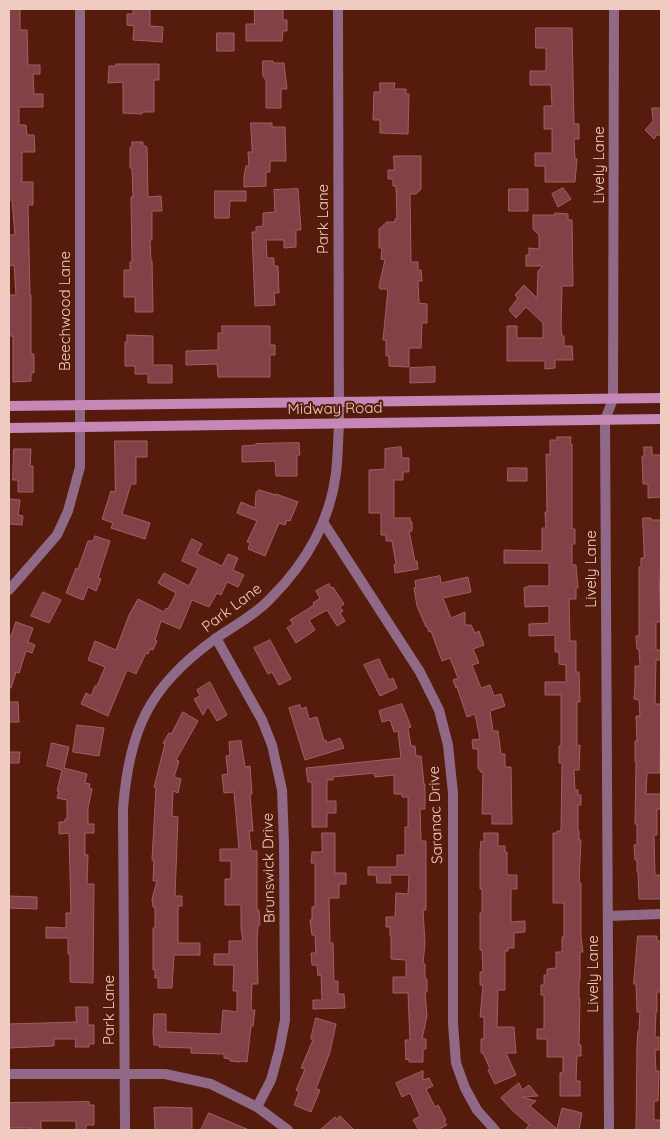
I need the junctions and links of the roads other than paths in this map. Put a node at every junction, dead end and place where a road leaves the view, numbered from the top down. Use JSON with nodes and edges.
{"nodes":[{"id":1,"x":80,"y":9,"type":"edge"},
{"id":2,"x":338,"y":9,"type":"edge"},
{"id":3,"x":614,"y":9,"type":"edge"},
{"id":4,"x":661,"y":398,"type":"edge"},
{"id":5,"x":613,"y":399,"type":"junction"},
{"id":6,"x":339,"y":402,"type":"junction"},
{"id":7,"x":80,"y":405,"type":"junction"},
{"id":8,"x":9,"y":406,"type":"edge"},
{"id":9,"x":605,"y":420,"type":"junction"},
{"id":10,"x":661,"y":420,"type":"edge"},
{"id":11,"x":339,"y":424,"type":"junction"},
{"id":12,"x":80,"y":426,"type":"junction"},
{"id":13,"x":9,"y":428,"type":"edge"},
{"id":14,"x":323,"y":522,"type":"junction"},
{"id":15,"x":9,"y":590,"type":"edge"},
{"id":16,"x":216,"y":638,"type":"junction"},
{"id":17,"x":661,"y":914,"type":"edge"},
{"id":18,"x":608,"y":916,"type":"junction"},
{"id":19,"x":9,"y":1074,"type":"edge"},
{"id":20,"x":124,"y":1074,"type":"junction"},
{"id":21,"x":257,"y":1106,"type":"junction"},
{"id":22,"x":125,"y":1130,"type":"edge"},
{"id":23,"x":288,"y":1130,"type":"edge"},
{"id":24,"x":495,"y":1130,"type":"edge"},
{"id":25,"x":608,"y":1130,"type":"edge"}],
"edges":[{"from":1,"to":7,"type":"street","name":"Beechwood Lane"},
{"from":2,"to":6,"type":"street","name":"Park Lane"},
{"from":3,"to":5,"type":"street","name":"Lively Lane"},
{"from":4,"to":5,"type":"main road","name":"Midway Road"},
{"from":5,"to":6,"type":"main road","name":"Midway Road"},
{"from":5,"to":9,"type":"street","name":"Lively Lane"},
{"from":6,"to":7,"type":"main road","name":"Midway Road"},
{"from":6,"to":11,"type":"street","name":"Park Lane"},
{"from":7,"to":8,"type":"main road","name":"Midway Road"},
{"from":7,"to":12,"type":"street","name":"Beechwood Lane"},
{"from":9,"to":10,"type":"main road","name":"Midway Road"},
{"from":9,"to":11,"type":"main road","name":"Midway Road"},
{"from":9,"to":18,"type":"street","name":"Lively Lane"},
{"from":11,"to":12,"type":"main road","name":"Midway Road"},
{"from":11,"to":14,"type":"street","name":"Park Lane"},
{"from":12,"to":13,"type":"main road","name":"Midway Road"},
{"from":12,"to":15,"type":"street","name":"Beechwood Lane"},
{"from":14,"to":16,"type":"street","name":"Park Lane"},
{"from":14,"to":24,"type":"street","name":"Saranac Drive"},
{"from":16,"to":20,"type":"street","name":"Park Lane"},
{"from":16,"to":21,"type":"street","name":"Brunswick Drive"},
{"from":17,"to":18,"type":"street"},
{"from":18,"to":25,"type":"street","name":"Lively Lane"},
{"from":19,"to":20,"type":"street"},
{"from":20,"to":21,"type":"street"},
{"from":20,"to":22,"type":"street","name":"Park Lane"},
{"from":21,"to":23,"type":"street"}]}
